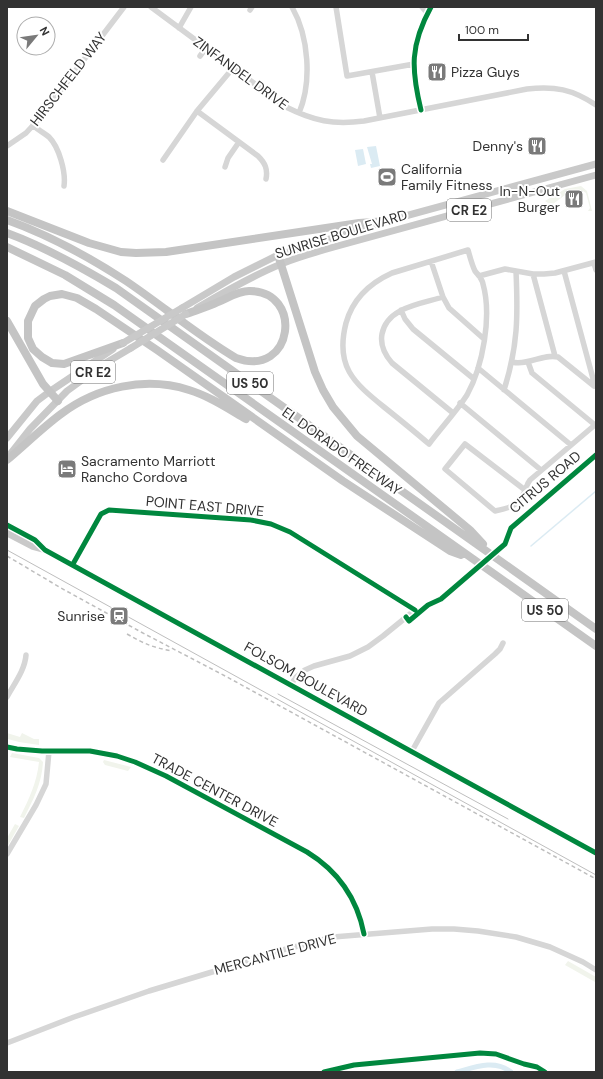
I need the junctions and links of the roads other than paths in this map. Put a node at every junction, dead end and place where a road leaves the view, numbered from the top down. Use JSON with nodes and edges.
{"nodes":[{"id":1,"x":124,"y":7,"type":"edge"},
{"id":2,"x":151,"y":7,"type":"edge"},
{"id":3,"x":191,"y":7,"type":"edge"},
{"id":4,"x":292,"y":7,"type":"edge"},
{"id":5,"x":336,"y":7,"type":"edge"},
{"id":6,"x":422,"y":7,"type":"edge"},
{"id":7,"x":431,"y":7,"type":"edge"},
{"id":8,"x":428,"y":14,"type":"junction"},
{"id":9,"x":179,"y":28,"type":"junction"},
{"id":10,"x":206,"y":48,"type":"junction"},
{"id":11,"x":200,"y":56,"type":"dead end"},
{"id":12,"x":414,"y":64,"type":"junction"},
{"id":13,"x":233,"y":68,"type":"junction"},
{"id":14,"x":372,"y":72,"type":"junction"},
{"id":15,"x":596,"y":105,"type":"edge"},
{"id":16,"x":421,"y":110,"type":"junction"},
{"id":17,"x":197,"y":111,"type":"junction"},
{"id":18,"x":299,"y":114,"type":"junction"},
{"id":19,"x":380,"y":118,"type":"junction"},
{"id":20,"x":33,"y":125,"type":"junction"},
{"id":21,"x":239,"y":142,"type":"junction"},
{"id":22,"x":7,"y":146,"type":"edge"},
{"id":23,"x":163,"y":160,"type":"dead end"},
{"id":24,"x":596,"y":164,"type":"edge"},
{"id":25,"x":224,"y":167,"type":"dead end"},
{"id":26,"x":596,"y":175,"type":"edge"},
{"id":27,"x":266,"y":179,"type":"dead end"},
{"id":28,"x":64,"y":186,"type":"dead end"},
{"id":29,"x":7,"y":212,"type":"edge"},
{"id":30,"x":7,"y":220,"type":"edge"},
{"id":31,"x":387,"y":221,"type":"junction"},
{"id":32,"x":7,"y":233,"type":"edge"},
{"id":33,"x":7,"y":247,"type":"edge"},
{"id":34,"x":278,"y":255,"type":"junction"},
{"id":35,"x":431,"y":261,"type":"junction"},
{"id":36,"x":595,"y":262,"type":"edge"},
{"id":37,"x":282,"y":264,"type":"junction"},
{"id":38,"x":596,"y":270,"type":"edge"},
{"id":39,"x":516,"y":271,"type":"junction"},
{"id":40,"x":564,"y":271,"type":"junction"},
{"id":41,"x":533,"y":274,"type":"junction"},
{"id":42,"x":479,"y":276,"type":"junction"},
{"id":43,"x":443,"y":297,"type":"junction"},
{"id":44,"x":401,"y":310,"type":"junction"},
{"id":45,"x":184,"y":311,"type":"junction"},
{"id":46,"x":7,"y":320,"type":"edge"},
{"id":47,"x":484,"y":339,"type":"junction"},
{"id":48,"x":123,"y":343,"type":"junction"},
{"id":49,"x":555,"y":356,"type":"junction"},
{"id":50,"x":512,"y":362,"type":"junction"},
{"id":51,"x":528,"y":362,"type":"junction"},
{"id":52,"x":478,"y":368,"type":"junction"},
{"id":53,"x":474,"y":380,"type":"junction"},
{"id":54,"x":595,"y":386,"type":"edge"},
{"id":55,"x":504,"y":390,"type":"junction"},
{"id":56,"x":49,"y":392,"type":"junction"},
{"id":57,"x":58,"y":401,"type":"junction"},
{"id":58,"x":460,"y":404,"type":"junction"},
{"id":59,"x":453,"y":413,"type":"junction"},
{"id":60,"x":595,"y":424,"type":"edge"},
{"id":61,"x":7,"y":438,"type":"edge"},
{"id":62,"x":571,"y":445,"type":"junction"},
{"id":63,"x":295,"y":448,"type":"junction"},
{"id":64,"x":7,"y":459,"type":"edge"},
{"id":65,"x":541,"y":470,"type":"junction"},
{"id":66,"x":525,"y":490,"type":"junction"},
{"id":67,"x":7,"y":525,"type":"edge"},
{"id":68,"x":7,"y":533,"type":"edge"},
{"id":69,"x":484,"y":547,"type":"junction"},
{"id":70,"x":46,"y":550,"type":"junction"},
{"id":71,"x":470,"y":558,"type":"junction"},
{"id":72,"x":73,"y":564,"type":"junction"},
{"id":73,"x":596,"y":628,"type":"edge"},
{"id":74,"x":503,"y":643,"type":"dead end"},
{"id":75,"x":596,"y":646,"type":"edge"},
{"id":76,"x":26,"y":655,"type":"dead end"},
{"id":77,"x":291,"y":685,"type":"junction"},
{"id":78,"x":7,"y":697,"type":"edge"},
{"id":79,"x":7,"y":747,"type":"edge"},
{"id":80,"x":49,"y":751,"type":"junction"},
{"id":81,"x":412,"y":751,"type":"junction"},
{"id":82,"x":596,"y":853,"type":"edge"},
{"id":83,"x":7,"y":854,"type":"edge"},
{"id":84,"x":364,"y":934,"type":"junction"},
{"id":85,"x":596,"y":970,"type":"edge"},
{"id":86,"x":7,"y":1043,"type":"edge"}],
"edges":[{"from":1,"to":20,"type":"street","name":"HIRSCHFELD WAY"},
{"from":2,"to":9,"type":"street","name":"ZINFANDEL DRIVE"},
{"from":3,"to":9,"type":"street"},
{"from":4,"to":18,"type":"street"},
{"from":5,"to":14,"type":"street"},
{"from":6,"to":8,"type":"street"},
{"from":7,"to":8,"type":"street"},
{"from":8,"to":12,"type":"street"},
{"from":9,"to":10,"type":"street","name":"ZINFANDEL DRIVE"},
{"from":10,"to":11,"type":"street"},
{"from":10,"to":13,"type":"street","name":"ZINFANDEL DRIVE"},
{"from":12,"to":14,"type":"street"},
{"from":12,"to":16,"type":"street"},
{"from":13,"to":17,"type":"street"},
{"from":13,"to":18,"type":"street","name":"ZINFANDEL DRIVE"},
{"from":14,"to":19,"type":"street"},
{"from":15,"to":16,"type":"street","name":"ZINFANDEL DRIVE"},
{"from":16,"to":19,"type":"street","name":"ZINFANDEL DRIVE"},
{"from":17,"to":21,"type":"street"},
{"from":17,"to":23,"type":"street"},
{"from":18,"to":19,"type":"street","name":"ZINFANDEL DRIVE"},
{"from":20,"to":22,"type":"street","name":"HIRSCHFELD WAY"},
{"from":20,"to":28,"type":"street"},
{"from":21,"to":25,"type":"street"},
{"from":21,"to":27,"type":"street"},
{"from":24,"to":31,"type":"main road","name":"SUNRISE BOULEVARD","number":"CR E2"},
{"from":26,"to":37,"type":"main road","name":"SUNRISE BOULEVARD","number":"CR E2"},
{"from":29,"to":31,"type":"highway"},
{"from":30,"to":45,"type":"highway"},
{"from":31,"to":34,"type":"main road","name":"SUNRISE BOULEVARD","number":"CR E2"},
{"from":32,"to":69,"type":"highway","name":"EL DORADO FREEWAY","number":"US 50"},
{"from":33,"to":71,"type":"highway","name":"EL DORADO FREEWAY","number":"US 50"},
{"from":34,"to":37,"type":"highway"},
{"from":34,"to":45,"type":"main road","name":"SUNRISE BOULEVARD","number":"CR E2"},
{"from":35,"to":42,"type":"street"},
{"from":35,"to":43,"type":"street"},
{"from":35,"to":59,"type":"street"},
{"from":36,"to":38,"type":"street"},
{"from":36,"to":40,"type":"street"},
{"from":37,"to":45,"type":"main road","name":"SUNRISE BOULEVARD","number":"CR E2"},
{"from":37,"to":69,"type":"highway"},
{"from":39,"to":41,"type":"street"},
{"from":39,"to":42,"type":"street"},
{"from":39,"to":50,"type":"street"},
{"from":40,"to":41,"type":"street"},
{"from":40,"to":54,"type":"street"},
{"from":41,"to":49,"type":"street"},
{"from":42,"to":47,"type":"street"},
{"from":43,"to":44,"type":"street"},
{"from":43,"to":47,"type":"street"},
{"from":44,"to":53,"type":"street"},
{"from":44,"to":59,"type":"street"},
{"from":45,"to":48,"type":"main road","name":"SUNRISE BOULEVARD","number":"CR E2","bridge":true},
{"from":45,"to":57,"type":"main road","name":"SUNRISE BOULEVARD","number":"CR E2","bridge":true},
{"from":46,"to":56,"type":"highway"},
{"from":47,"to":52,"type":"street"},
{"from":48,"to":56,"type":"main road","name":"SUNRISE BOULEVARD","number":"CR E2"},
{"from":48,"to":63,"type":"highway"},
{"from":49,"to":51,"type":"street"},
{"from":49,"to":54,"type":"street"},
{"from":50,"to":51,"type":"street"},
{"from":50,"to":55,"type":"street"},
{"from":51,"to":60,"type":"street"},
{"from":52,"to":53,"type":"street"},
{"from":52,"to":55,"type":"street"},
{"from":53,"to":58,"type":"street"},
{"from":55,"to":62,"type":"street"},
{"from":56,"to":57,"type":"highway"},
{"from":56,"to":61,"type":"main road","name":"SUNRISE BOULEVARD","number":"CR E2"},
{"from":57,"to":64,"type":"main road","name":"SUNRISE BOULEVARD","number":"CR E2"},
{"from":58,"to":59,"type":"street"},
{"from":58,"to":65,"type":"street"},
{"from":60,"to":62,"type":"street"},
{"from":62,"to":65,"type":"street"},
{"from":63,"to":64,"type":"highway"},
{"from":63,"to":71,"type":"highway"},
{"from":65,"to":66,"type":"street"},
{"from":66,"to":66,"type":"street"},
{"from":67,"to":70,"type":"main road","name":"FOLSOM BOULEVARD"},
{"from":68,"to":70,"type":"main road","name":"FOLSOM BOULEVARD"},
{"from":69,"to":73,"type":"highway","number":"US 50"},
{"from":70,"to":72,"type":"main road","name":"FOLSOM BOULEVARD"},
{"from":71,"to":75,"type":"highway","name":"EL DORADO FREEWAY","number":"US 50"},
{"from":72,"to":77,"type":"main road","name":"FOLSOM BOULEVARD"},
{"from":72,"to":77,"type":"street","name":"POINT EAST DRIVE"},
{"from":74,"to":81,"type":"street"},
{"from":76,"to":78,"type":"street"},
{"from":77,"to":81,"type":"main road","name":"FOLSOM BOULEVARD"},
{"from":79,"to":80,"type":"street","name":"TRADE CENTER DRIVE"},
{"from":80,"to":83,"type":"street"},
{"from":80,"to":84,"type":"street","name":"TRADE CENTER DRIVE"},
{"from":81,"to":82,"type":"main road","name":"FOLSOM BOULEVARD"},
{"from":84,"to":85,"type":"street","name":"MERCANTILE DRIVE"},
{"from":84,"to":86,"type":"street","name":"MERCANTILE DRIVE"}]}
